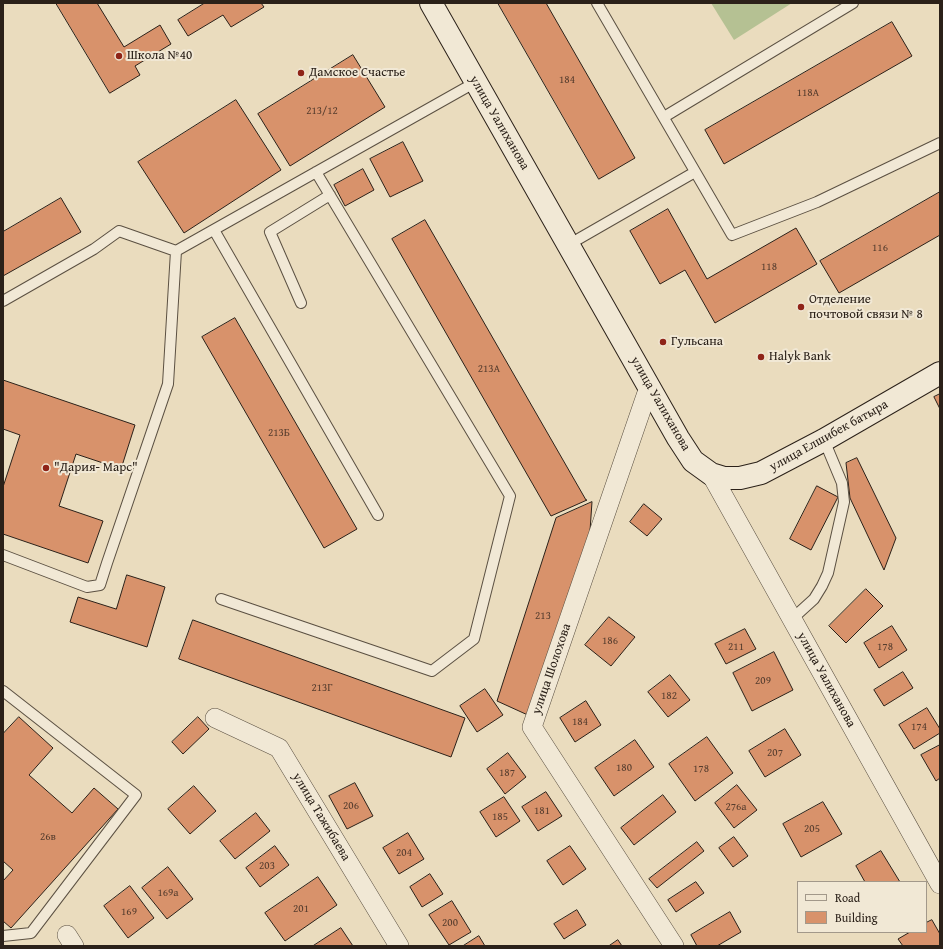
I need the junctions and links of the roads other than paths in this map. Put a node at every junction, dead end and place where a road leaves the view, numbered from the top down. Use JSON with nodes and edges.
{"nodes":[{"id":1,"x":431,"y":3,"type":"edge"},
{"id":2,"x":597,"y":3,"type":"edge"},
{"id":3,"x":853,"y":3,"type":"edge"},
{"id":4,"x":476,"y":82,"type":"junction"},
{"id":5,"x":664,"y":117,"type":"junction"},
{"id":6,"x":940,"y":143,"type":"edge"},
{"id":7,"x":316,"y":172,"type":"junction"},
{"id":8,"x":695,"y":172,"type":"junction"},
{"id":9,"x":330,"y":196,"type":"junction"},
{"id":10,"x":214,"y":230,"type":"junction"},
{"id":11,"x":568,"y":244,"type":"junction"},
{"id":12,"x":176,"y":251,"type":"junction"},
{"id":13,"x":3,"y":301,"type":"edge"},
{"id":14,"x":301,"y":303,"type":"dead end"},
{"id":15,"x":940,"y":373,"type":"edge"},
{"id":16,"x":649,"y":387,"type":"junction"},
{"id":17,"x":824,"y":440,"type":"junction"},
{"id":18,"x":712,"y":474,"type":"junction"},
{"id":19,"x":378,"y":515,"type":"dead end"},
{"id":20,"x":3,"y":555,"type":"edge"},
{"id":21,"x":221,"y":599,"type":"dead end"},
{"id":22,"x":792,"y":619,"type":"junction"},
{"id":23,"x":3,"y":691,"type":"edge"},
{"id":24,"x":215,"y":718,"type":"dead end"},
{"id":25,"x":940,"y":884,"type":"edge"},
{"id":26,"x":3,"y":936,"type":"edge"},
{"id":27,"x":399,"y":946,"type":"edge"},
{"id":28,"x":674,"y":946,"type":"edge"}],
"edges":[{"from":1,"to":4,"type":"main road","name":"улица Уалиханова"},
{"from":2,"to":5,"type":"lane"},
{"from":3,"to":5,"type":"lane"},
{"from":4,"to":7,"type":"lane"},
{"from":4,"to":11,"type":"main road","name":"улица Уалиханова"},
{"from":5,"to":8,"type":"lane"},
{"from":6,"to":8,"type":"lane"},
{"from":7,"to":9,"type":"lane"},
{"from":7,"to":10,"type":"lane"},
{"from":8,"to":11,"type":"lane"},
{"from":9,"to":14,"type":"lane"},
{"from":9,"to":21,"type":"lane"},
{"from":10,"to":12,"type":"lane"},
{"from":10,"to":19,"type":"lane"},
{"from":11,"to":16,"type":"main road","name":"улица Уалиханова"},
{"from":12,"to":13,"type":"lane"},
{"from":12,"to":20,"type":"lane"},
{"from":15,"to":17,"type":"main road","name":"улица Елшибек батыра"},
{"from":16,"to":18,"type":"main road","name":"улица Уалиханова"},
{"from":16,"to":28,"type":"street","name":"улица Шолохова"},
{"from":17,"to":18,"type":"main road","name":"улица Елшибек батыра"},
{"from":17,"to":22,"type":"lane"},
{"from":18,"to":22,"type":"street","name":"улица Уалиханова"},
{"from":22,"to":25,"type":"street","name":"улица Уалиханова"},
{"from":23,"to":26,"type":"lane"},
{"from":24,"to":27,"type":"street","name":"улица Тажибаева"}]}
